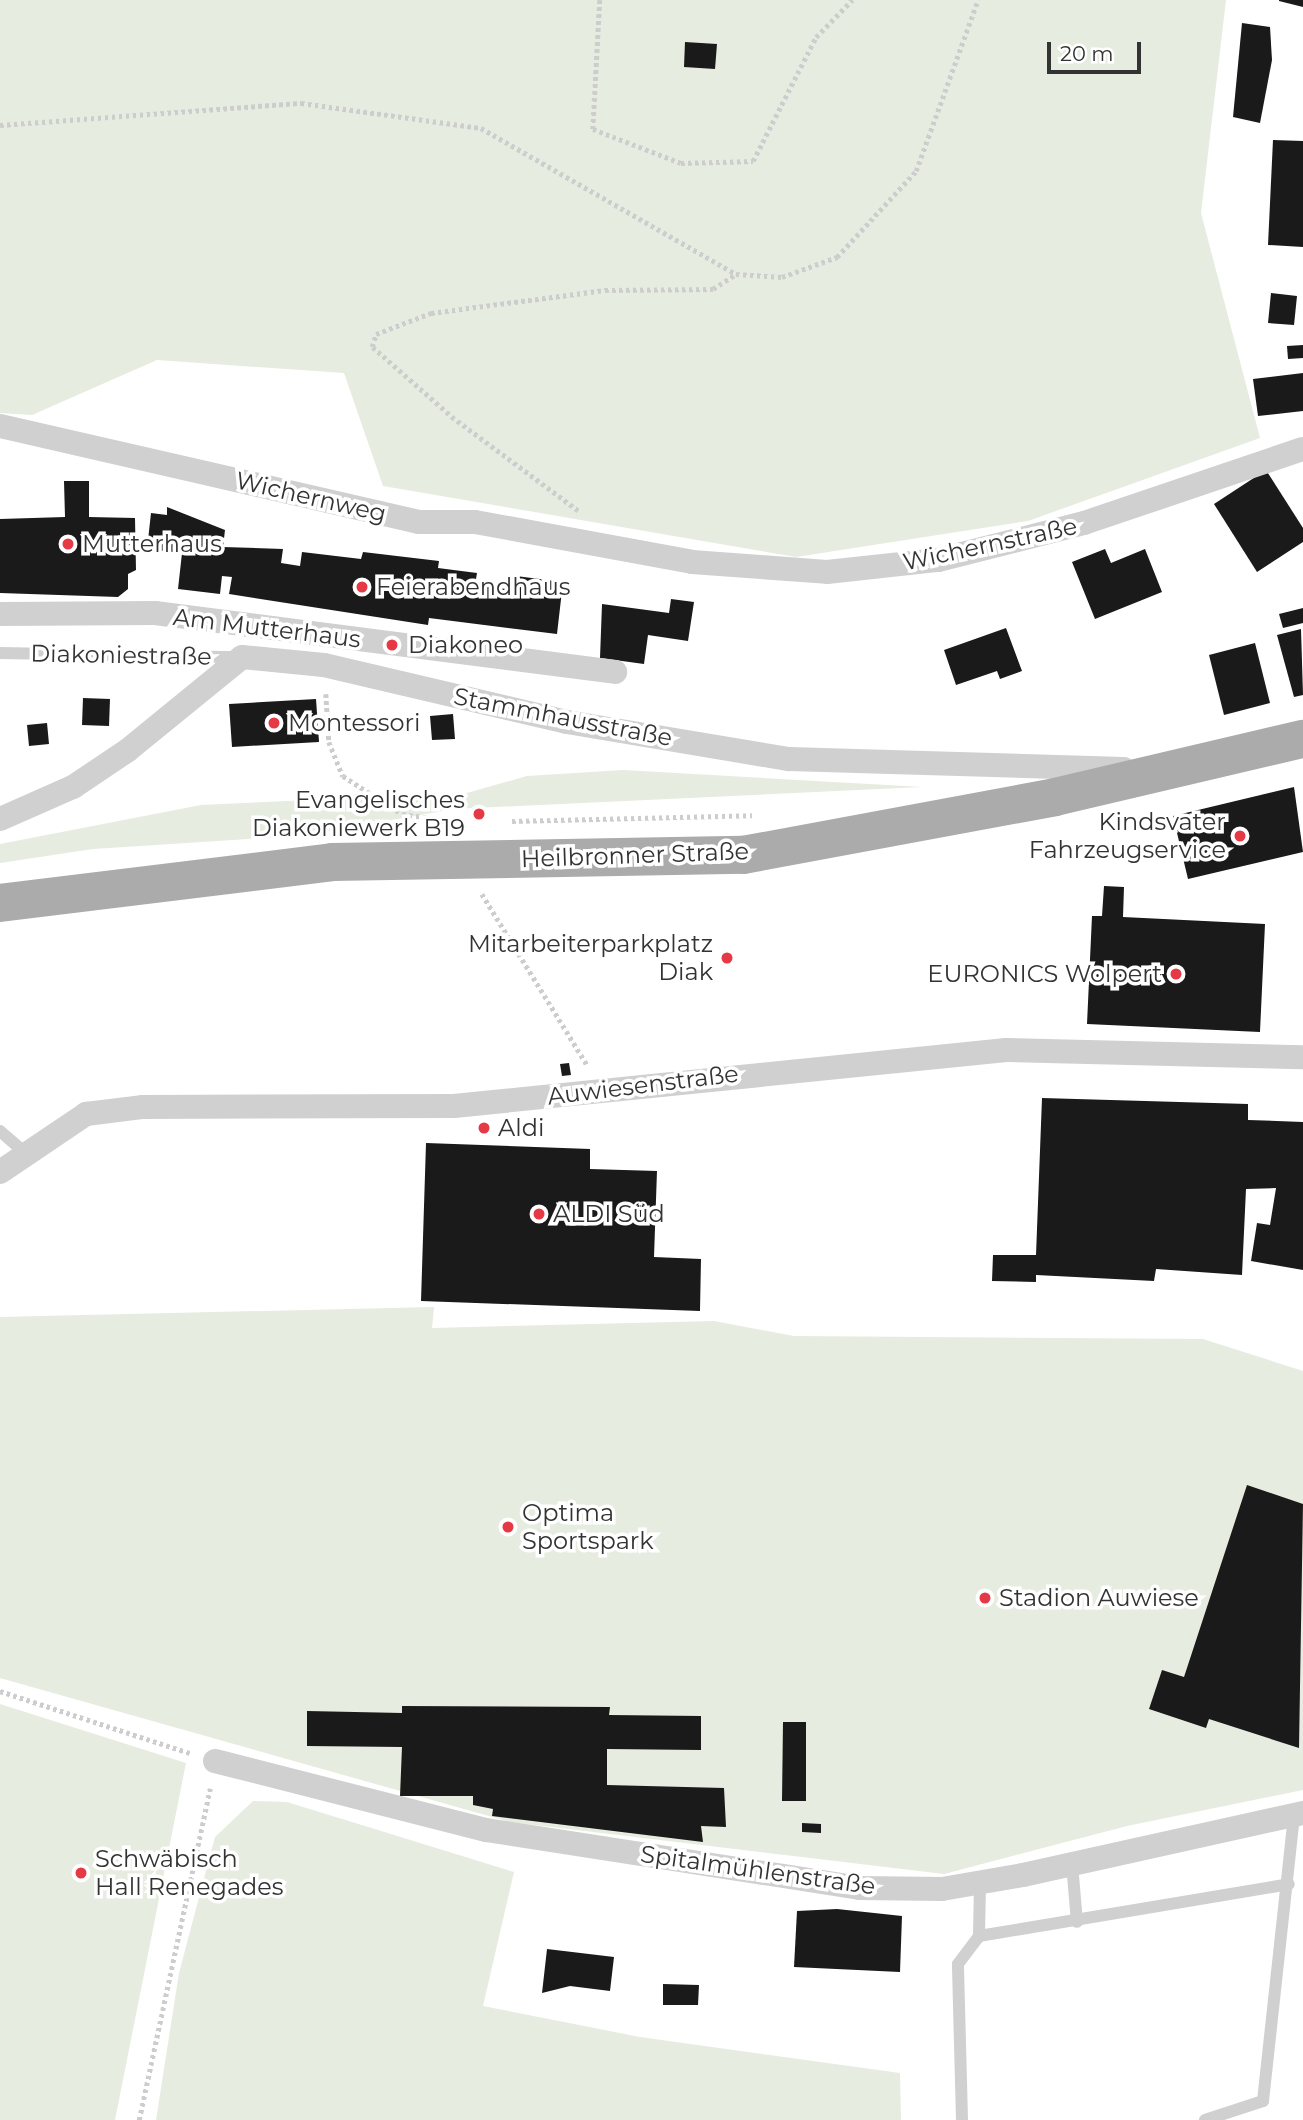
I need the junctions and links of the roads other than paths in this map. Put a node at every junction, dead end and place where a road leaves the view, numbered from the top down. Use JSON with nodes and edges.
{"nodes":[{"id":1,"x":0,"y":426,"type":"edge"},
{"id":2,"x":1303,"y":449,"type":"edge"},
{"id":3,"x":625,"y":547,"type":"joint"},
{"id":4,"x":0,"y":614,"type":"edge"},
{"id":5,"x":0,"y":653,"type":"edge"},
{"id":6,"x":242,"y":657,"type":"junction"},
{"id":7,"x":615,"y":672,"type":"dead end"},
{"id":8,"x":1303,"y":739,"type":"edge"},
{"id":9,"x":1181,"y":770,"type":"junction"},
{"id":10,"x":0,"y":820,"type":"edge"},
{"id":11,"x":0,"y":903,"type":"edge"},
{"id":12,"x":1303,"y":1057,"type":"edge"},
{"id":13,"x":0,"y":1131,"type":"edge"},
{"id":14,"x":24,"y":1153,"type":"junction"},
{"id":15,"x":0,"y":1172,"type":"edge"},
{"id":16,"x":215,"y":1761,"type":"road end"},
{"id":17,"x":1298,"y":1814,"type":"edge"},
{"id":18,"x":1072,"y":1864,"type":"junction"},
{"id":19,"x":980,"y":1882,"type":"junction"},
{"id":20,"x":1289,"y":1884,"type":"junction"},
{"id":21,"x":1077,"y":1922,"type":"junction"},
{"id":22,"x":979,"y":1936,"type":"junction"},
{"id":23,"x":962,"y":2120,"type":"edge"},
{"id":24,"x":1205,"y":2120,"type":"edge"}],
"edges":[{"from":1,"to":3,"type":"street","name":"Wichernweg"},
{"from":2,"to":3,"type":"street","name":"Wichernstraße"},
{"from":4,"to":7,"type":"street","name":"Am Mutterhaus"},
{"from":5,"to":6,"type":"lane","name":"Diakoniestraße"},
{"from":6,"to":9,"type":"street","name":"Stammhausstraße"},
{"from":6,"to":10,"type":"street"},
{"from":8,"to":9,"type":"main road","name":"Heilbronner Straße"},
{"from":9,"to":11,"type":"main road","name":"Heilbronner Straße"},
{"from":12,"to":14,"type":"street","name":"Auwiesenstraße"},
{"from":13,"to":14,"type":"lane"},
{"from":14,"to":15,"type":"street","name":"Auwiesenstraße"},
{"from":16,"to":19,"type":"street","name":"Spitalmühlenstraße"},
{"from":17,"to":18,"type":"street","name":"Spitalmühlenstraße"},
{"from":17,"to":20,"type":"lane"},
{"from":18,"to":19,"type":"street","name":"Spitalmühlenstraße"},
{"from":18,"to":21,"type":"lane"},
{"from":19,"to":22,"type":"lane"},
{"from":20,"to":21,"type":"lane"},
{"from":20,"to":24,"type":"lane"},
{"from":21,"to":22,"type":"lane"},
{"from":22,"to":23,"type":"lane"}]}
